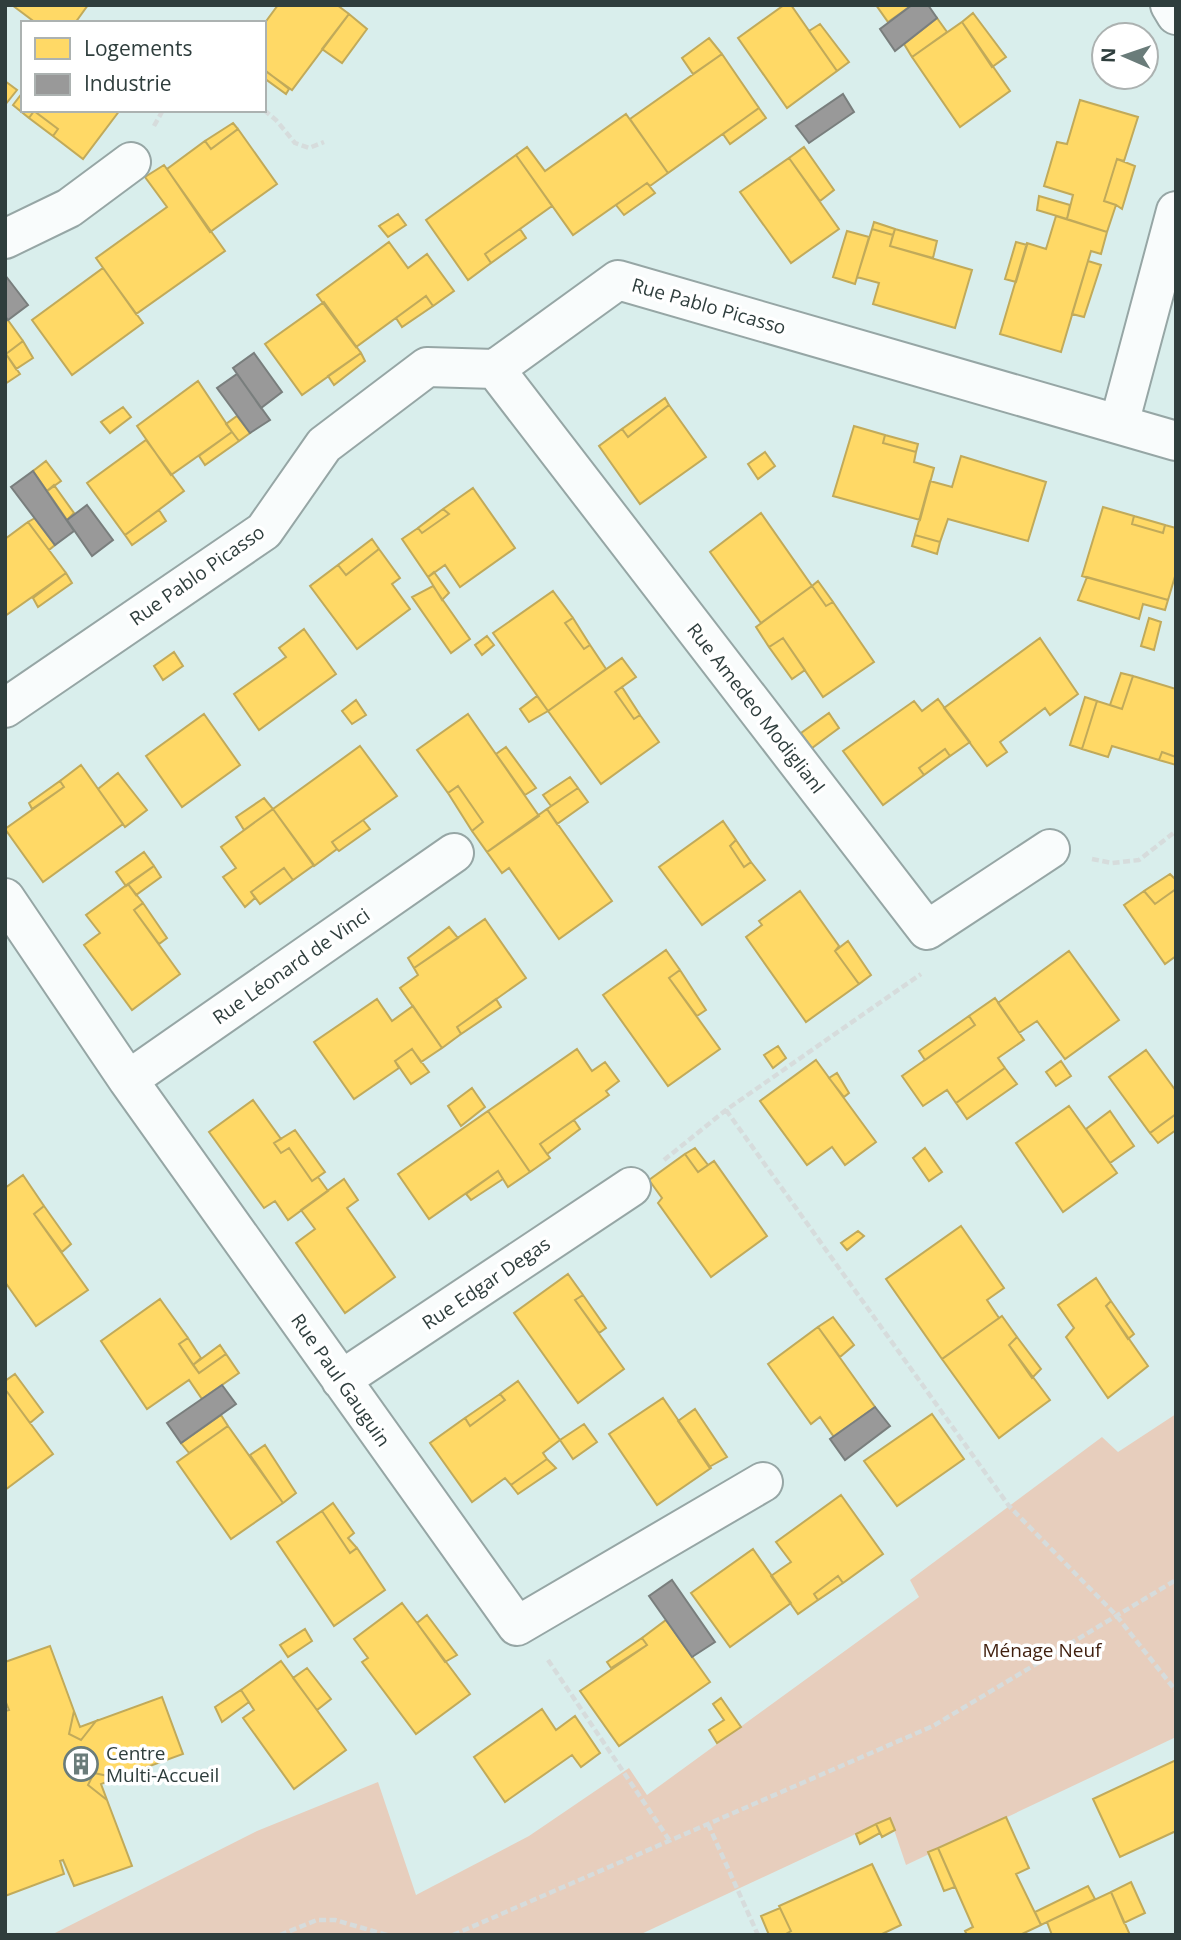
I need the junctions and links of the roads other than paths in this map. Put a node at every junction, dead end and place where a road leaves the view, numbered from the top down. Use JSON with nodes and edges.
{"nodes":[{"id":1,"x":1170,"y":5,"type":"edge"},
{"id":2,"x":1176,"y":15,"type":"edge"},
{"id":3,"x":131,"y":162,"type":"dead end"},
{"id":4,"x":1176,"y":211,"type":"edge"},
{"id":5,"x":5,"y":239,"type":"edge"},
{"id":6,"x":495,"y":369,"type":"junction"},
{"id":7,"x":1119,"y":424,"type":"junction"},
{"id":8,"x":1176,"y":441,"type":"edge"},
{"id":9,"x":5,"y":708,"type":"edge"},
{"id":10,"x":1050,"y":849,"type":"road end"},
{"id":11,"x":454,"y":853,"type":"dead end"},
{"id":12,"x":5,"y":898,"type":"edge"},
{"id":13,"x":128,"y":1080,"type":"junction"},
{"id":14,"x":631,"y":1186,"type":"road end"},
{"id":15,"x":341,"y":1380,"type":"junction"},
{"id":16,"x":763,"y":1482,"type":"dead end"}],
"edges":[{"from":1,"to":2,"type":"street"},
{"from":3,"to":5,"type":"street"},
{"from":4,"to":7,"type":"street"},
{"from":6,"to":7,"type":"street","name":"Rue Pablo Picasso"},
{"from":6,"to":9,"type":"street","name":"Rue Pablo Picasso"},
{"from":6,"to":10,"type":"street","name":"Rue Amedeo Modiglianl"},
{"from":7,"to":8,"type":"street","name":"Rue Pablo Picasso"},
{"from":11,"to":13,"type":"street","name":"Rue Léonard de Vinci"},
{"from":12,"to":13,"type":"street","name":"Rue Paul Gauguin"},
{"from":13,"to":15,"type":"street","name":"Rue Paul Gauguin"},
{"from":14,"to":15,"type":"street","name":"Rue Edgar Degas"},
{"from":15,"to":16,"type":"street","name":"Rue Paul Gauguin"}]}
